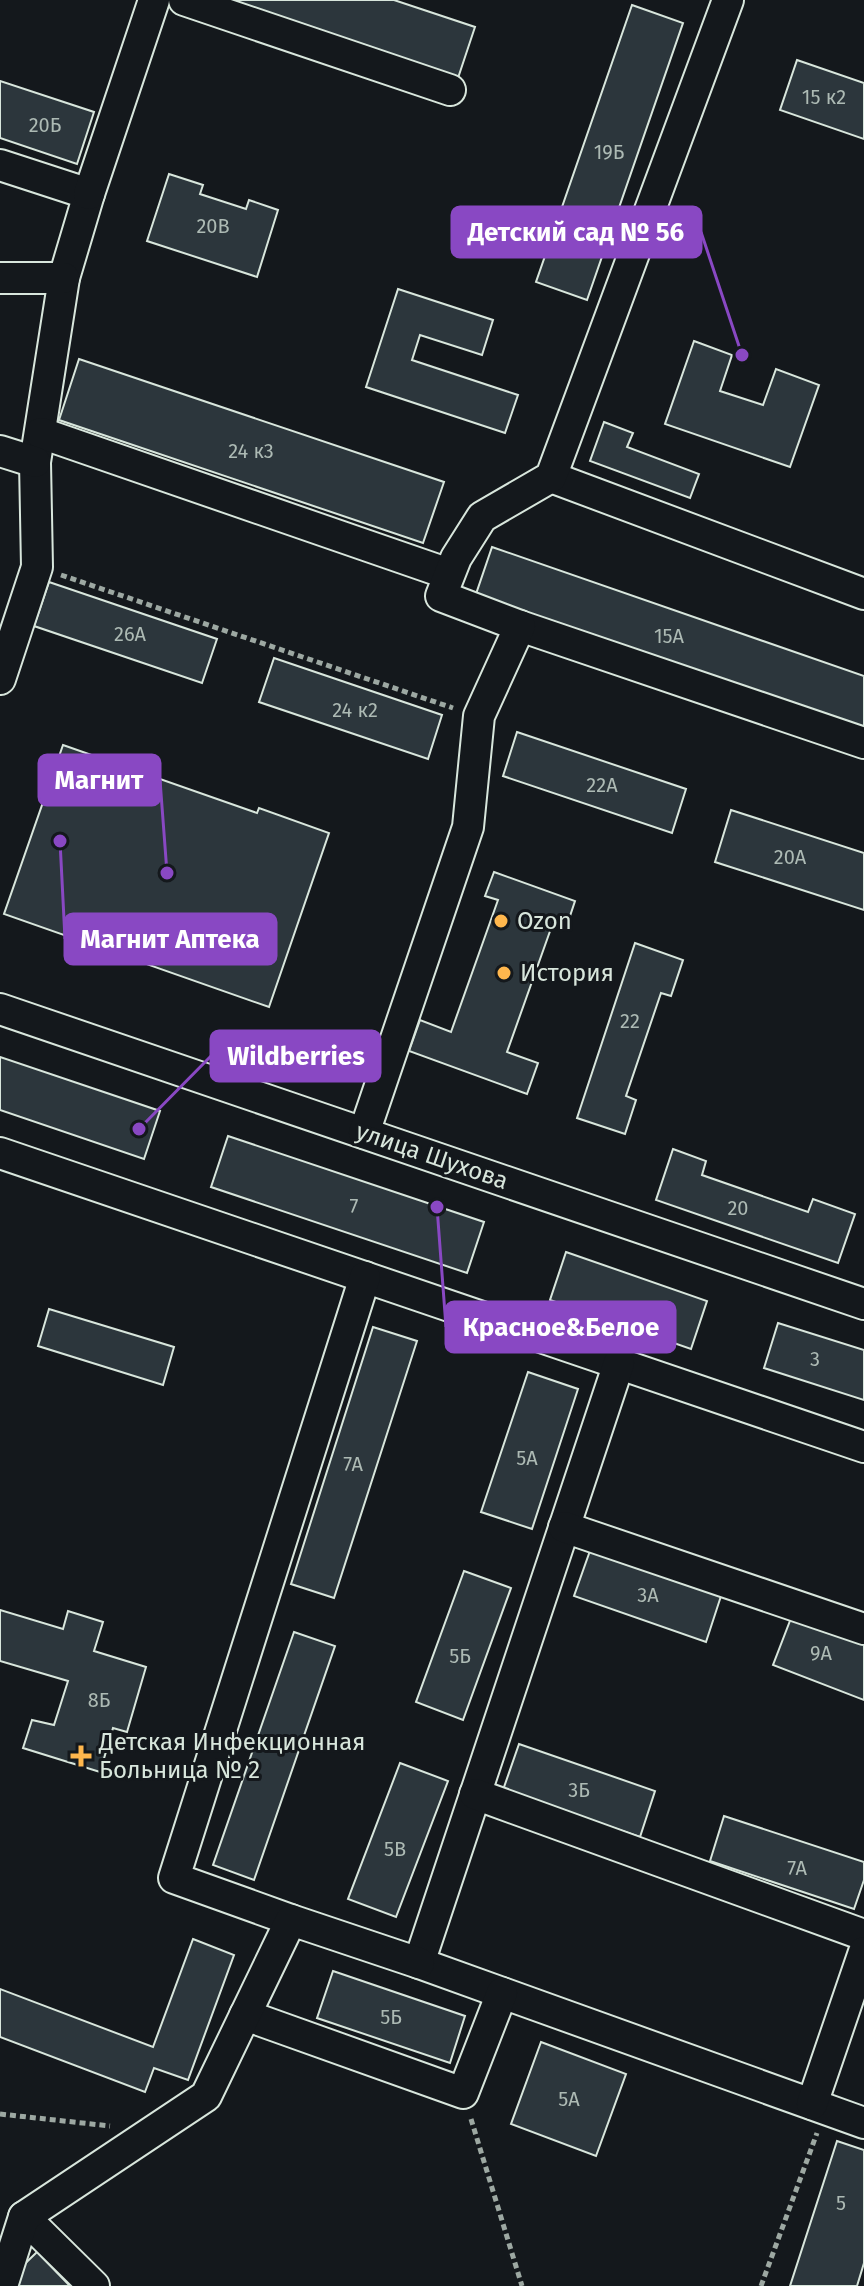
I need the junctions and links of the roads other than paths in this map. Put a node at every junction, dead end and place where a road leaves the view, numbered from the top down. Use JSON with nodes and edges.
{"nodes":[{"id":1,"x":154,"y":0,"type":"edge"},
{"id":2,"x":184,"y":0,"type":"edge"},
{"id":3,"x":728,"y":0,"type":"edge"},
{"id":4,"x":450,"y":90,"type":"dead end"},
{"id":5,"x":0,"y":165,"type":"edge"},
{"id":6,"x":89,"y":194,"type":"junction"},
{"id":7,"x":0,"y":278,"type":"edge"},
{"id":8,"x":64,"y":278,"type":"junction"},
{"id":9,"x":41,"y":433,"type":"junction"},
{"id":10,"x":0,"y":451,"type":"edge"},
{"id":11,"x":35,"y":462,"type":"junction"},
{"id":12,"x":551,"y":477,"type":"junction"},
{"id":13,"x":449,"y":574,"type":"junction"},
{"id":14,"x":864,"y":594,"type":"edge"},
{"id":15,"x":520,"y":626,"type":"junction"},
{"id":16,"x":3,"y":659,"type":"edge"},
{"id":17,"x":864,"y":743,"type":"edge"},
{"id":18,"x":0,"y":1009,"type":"edge"},
{"id":19,"x":364,"y":1133,"type":"junction"},
{"id":20,"x":0,"y":1153,"type":"edge"},
{"id":21,"x":365,"y":1277,"type":"junction"},
{"id":22,"x":864,"y":1304,"type":"edge"},
{"id":23,"x":619,"y":1363,"type":"junction"},
{"id":24,"x":864,"y":1447,"type":"edge"},
{"id":25,"x":564,"y":1527,"type":"junction"},
{"id":26,"x":864,"y":1629,"type":"edge"},
{"id":27,"x":475,"y":1794,"type":"junction"},
{"id":28,"x":291,"y":1920,"type":"junction"},
{"id":29,"x":864,"y":1935,"type":"edge"},
{"id":30,"x":864,"y":1952,"type":"edge"},
{"id":31,"x":419,"y":1963,"type":"junction"},
{"id":32,"x":502,"y":1993,"type":"junction"},
{"id":33,"x":245,"y":2015,"type":"junction"},
{"id":34,"x":819,"y":2107,"type":"junction"},
{"id":35,"x":864,"y":2123,"type":"edge"},
{"id":36,"x":24,"y":2217,"type":"junction"},
{"id":37,"x":2,"y":2286,"type":"edge"},
{"id":38,"x":94,"y":2286,"type":"edge"}],
"edges":[{"from":1,"to":6,"type":"street"},
{"from":2,"to":4,"type":"street"},
{"from":3,"to":12,"type":"street"},
{"from":5,"to":6,"type":"street"},
{"from":6,"to":8,"type":"street"},
{"from":7,"to":8,"type":"street"},
{"from":8,"to":9,"type":"street"},
{"from":9,"to":11,"type":"street"},
{"from":9,"to":13,"type":"street"},
{"from":10,"to":11,"type":"street"},
{"from":11,"to":16,"type":"street"},
{"from":12,"to":13,"type":"street"},
{"from":12,"to":14,"type":"street"},
{"from":13,"to":15,"type":"street"},
{"from":15,"to":17,"type":"street"},
{"from":15,"to":19,"type":"street"},
{"from":18,"to":19,"type":"street","name":"улица Шухова"},
{"from":19,"to":22,"type":"street","name":"улица Шухова"},
{"from":20,"to":21,"type":"street"},
{"from":21,"to":23,"type":"street"},
{"from":21,"to":28,"type":"street"},
{"from":23,"to":24,"type":"street"},
{"from":23,"to":25,"type":"street"},
{"from":25,"to":26,"type":"street"},
{"from":25,"to":27,"type":"street"},
{"from":27,"to":29,"type":"street"},
{"from":27,"to":31,"type":"street"},
{"from":28,"to":31,"type":"street"},
{"from":28,"to":33,"type":"street"},
{"from":30,"to":34,"type":"street"},
{"from":31,"to":32,"type":"street"},
{"from":32,"to":33,"type":"street"},
{"from":32,"to":34,"type":"street"},
{"from":33,"to":36,"type":"street"},
{"from":34,"to":35,"type":"street"},
{"from":36,"to":37,"type":"street"},
{"from":36,"to":38,"type":"street"}]}
